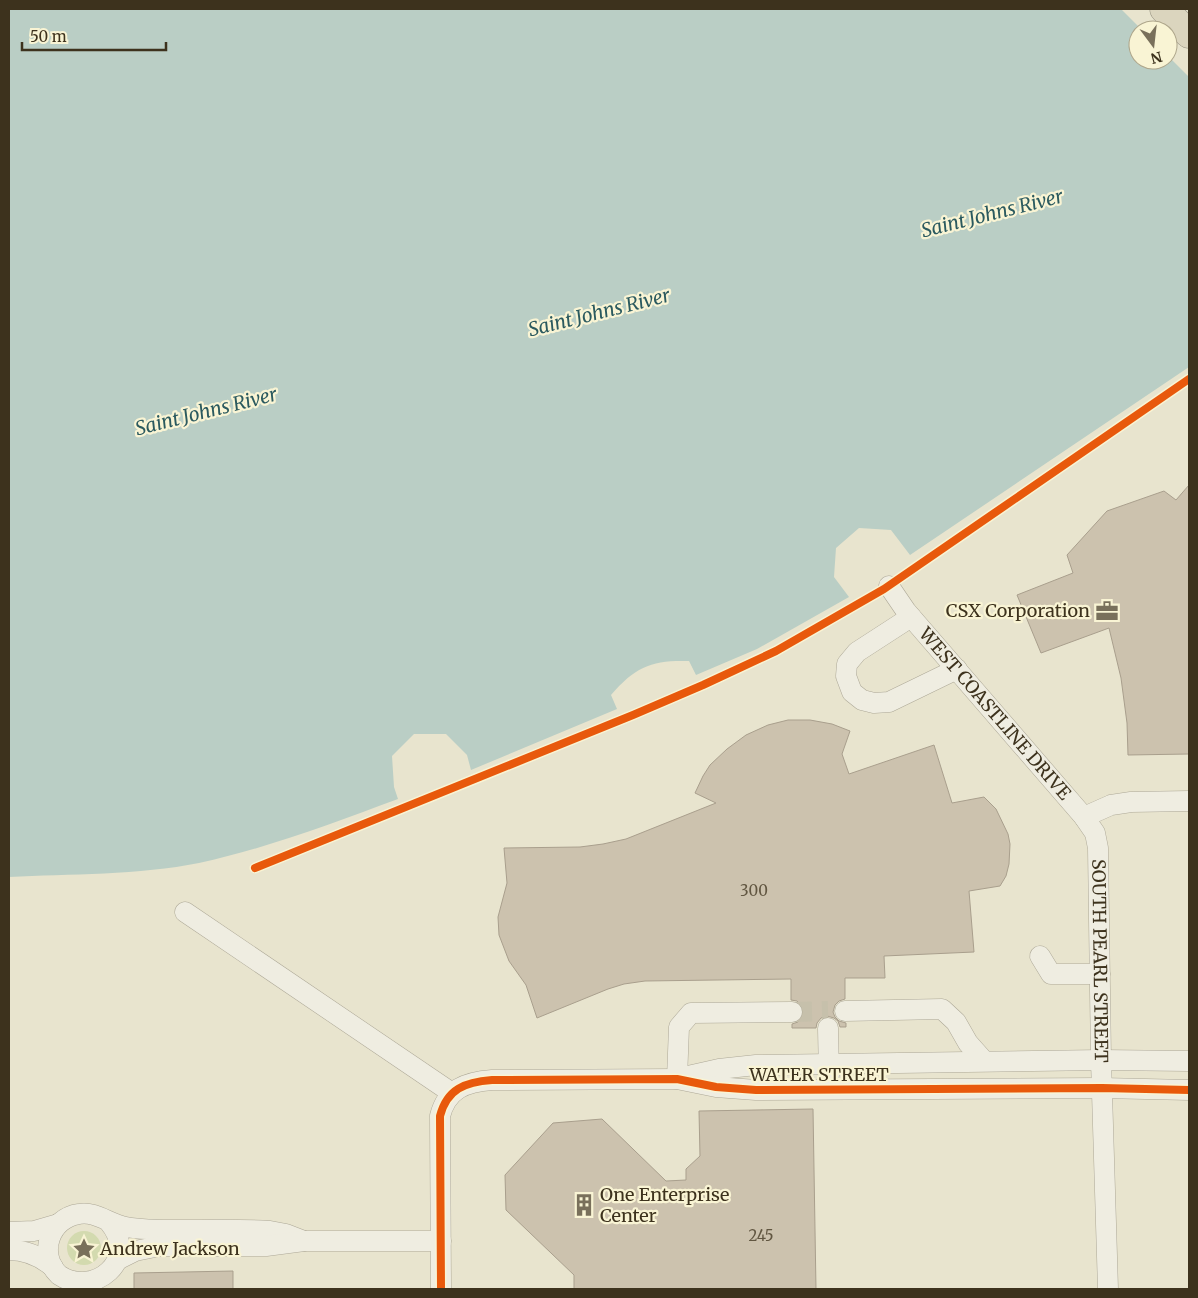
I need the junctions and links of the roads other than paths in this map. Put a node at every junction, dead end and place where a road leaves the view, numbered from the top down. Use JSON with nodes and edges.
{"nodes":[{"id":1,"x":1164,"y":9,"type":"edge"},
{"id":2,"x":1189,"y":34,"type":"edge"},
{"id":3,"x":889,"y":586,"type":"dead end"},
{"id":4,"x":909,"y":614,"type":"junction"},
{"id":5,"x":957,"y":670,"type":"junction"},
{"id":6,"x":1189,"y":801,"type":"edge"},
{"id":7,"x":1084,"y":817,"type":"junction"},
{"id":8,"x":185,"y":912,"type":"dead end"},
{"id":9,"x":1040,"y":956,"type":"dead end"},
{"id":10,"x":1100,"y":974,"type":"junction"},
{"id":11,"x":845,"y":1011,"type":"tunnel mouth"},
{"id":12,"x":792,"y":1012,"type":"tunnel mouth"},
{"id":13,"x":828,"y":1028,"type":"dead end"},
{"id":14,"x":1101,"y":1060,"type":"junction"},
{"id":15,"x":1189,"y":1060,"type":"edge"},
{"id":16,"x":984,"y":1062,"type":"junction"},
{"id":17,"x":829,"y":1064,"type":"junction"},
{"id":18,"x":677,"y":1079,"type":"junction"},
{"id":19,"x":1102,"y":1088,"type":"junction"},
{"id":20,"x":829,"y":1090,"type":"junction"},
{"id":21,"x":1189,"y":1090,"type":"edge"},
{"id":22,"x":452,"y":1093,"type":"junction"},
{"id":23,"x":108,"y":1222,"type":"junction"},
{"id":24,"x":58,"y":1224,"type":"junction"},
{"id":25,"x":9,"y":1232,"type":"edge"},
{"id":26,"x":304,"y":1241,"type":"junction"},
{"id":27,"x":441,"y":1241,"type":"junction"},
{"id":28,"x":9,"y":1250,"type":"edge"},
{"id":29,"x":53,"y":1267,"type":"junction"},
{"id":30,"x":112,"y":1274,"type":"edge"},
{"id":31,"x":74,"y":1286,"type":"edge"},
{"id":32,"x":441,"y":1289,"type":"edge"},
{"id":33,"x":1108,"y":1289,"type":"edge"}],
"edges":[{"from":1,"to":2,"type":"highway"},
{"from":3,"to":4,"type":"street","name":"WEST COASTLINE DRIVE"},
{"from":4,"to":5,"type":"street","name":"WEST COASTLINE DRIVE"},
{"from":4,"to":5,"type":"street"},
{"from":5,"to":7,"type":"street","name":"WEST COASTLINE DRIVE"},
{"from":6,"to":7,"type":"street"},
{"from":7,"to":10,"type":"street","name":"SOUTH PEARL STREET"},
{"from":8,"to":22,"type":"street"},
{"from":9,"to":10,"type":"street"},
{"from":10,"to":14,"type":"street","name":"SOUTH PEARL STREET"},
{"from":11,"to":16,"type":"street"},
{"from":12,"to":18,"type":"street"},
{"from":13,"to":17,"type":"street"},
{"from":14,"to":15,"type":"street","name":"WATER STREET"},
{"from":14,"to":16,"type":"street","name":"WATER STREET"},
{"from":14,"to":19,"type":"street","name":"SOUTH PEARL STREET"},
{"from":16,"to":17,"type":"street","name":"WATER STREET"},
{"from":17,"to":18,"type":"street","name":"WATER STREET"},
{"from":17,"to":20,"type":"street"},
{"from":18,"to":20,"type":"street","name":"WATER STREET"},
{"from":18,"to":22,"type":"street","name":"WATER STREET"},
{"from":19,"to":20,"type":"street","name":"WATER STREET"},
{"from":19,"to":21,"type":"street","name":"WATER STREET"},
{"from":19,"to":33,"type":"street","name":"SOUTH PEARL STREET"},
{"from":22,"to":27,"type":"street"},
{"from":23,"to":24,"type":"street"},
{"from":23,"to":26,"type":"street"},
{"from":23,"to":30,"type":"street"},
{"from":24,"to":25,"type":"street"},
{"from":24,"to":29,"type":"street"},
{"from":26,"to":27,"type":"street"},
{"from":26,"to":30,"type":"street"},
{"from":27,"to":32,"type":"street"},
{"from":28,"to":29,"type":"street"},
{"from":29,"to":31,"type":"street"},
{"from":30,"to":31,"type":"street"}]}
